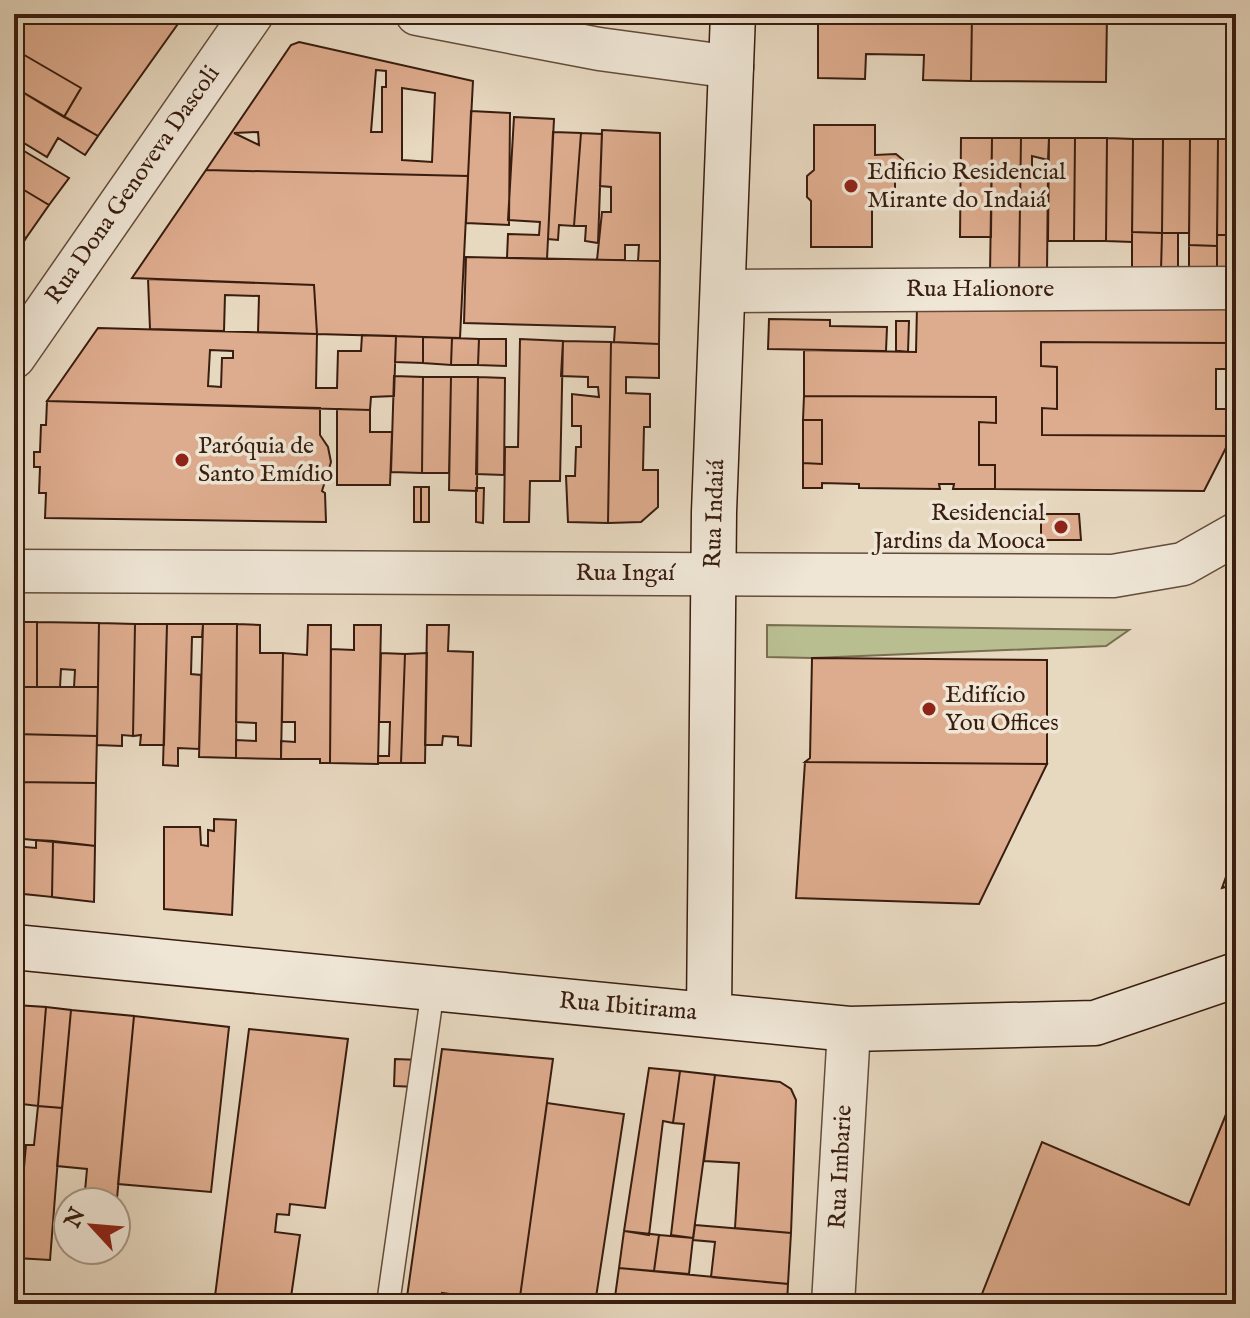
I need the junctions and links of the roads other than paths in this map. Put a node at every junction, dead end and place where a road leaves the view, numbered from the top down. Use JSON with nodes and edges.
{"nodes":[{"id":1,"x":252,"y":14,"type":"edge"},
{"id":2,"x":417,"y":14,"type":"edge"},
{"id":3,"x":733,"y":14,"type":"edge"},
{"id":4,"x":732,"y":67,"type":"junction"},
{"id":5,"x":1236,"y":288,"type":"edge"},
{"id":6,"x":724,"y":291,"type":"junction"},
{"id":7,"x":14,"y":357,"type":"edge"},
{"id":8,"x":1233,"y":538,"type":"edge"},
{"id":9,"x":14,"y":571,"type":"edge"},
{"id":10,"x":713,"y":573,"type":"junction"},
{"id":11,"x":14,"y":947,"type":"edge"},
{"id":12,"x":1236,"y":975,"type":"edge"},
{"id":13,"x":433,"y":989,"type":"junction"},
{"id":14,"x":709,"y":1015,"type":"junction"},
{"id":15,"x":849,"y":1029,"type":"junction"},
{"id":16,"x":388,"y":1304,"type":"edge"},
{"id":17,"x":833,"y":1304,"type":"edge"}],
"edges":[{"from":1,"to":7,"type":"street","name":"Rua Dona Genoveva Dascoli"},
{"from":2,"to":4,"type":"street"},
{"from":3,"to":4,"type":"main road","name":"Rua Indaiá"},
{"from":4,"to":6,"type":"main road","name":"Rua Indaiá"},
{"from":5,"to":6,"type":"street","name":"Rua Halionore"},
{"from":6,"to":10,"type":"main road","name":"Rua Indaiá"},
{"from":8,"to":10,"type":"street","name":"Rua Ingaí"},
{"from":9,"to":10,"type":"street","name":"Rua Ingaí"},
{"from":10,"to":14,"type":"main road","name":"Rua Indaiá"},
{"from":11,"to":13,"type":"main road","name":"Rua Ibitirama"},
{"from":12,"to":15,"type":"main road","name":"Rua Ibitirama"},
{"from":13,"to":14,"type":"main road","name":"Rua Ibitirama"},
{"from":13,"to":16,"type":"lane"},
{"from":14,"to":15,"type":"main road","name":"Rua Ibitirama"},
{"from":15,"to":17,"type":"street","name":"Rua Imbarie"}]}
